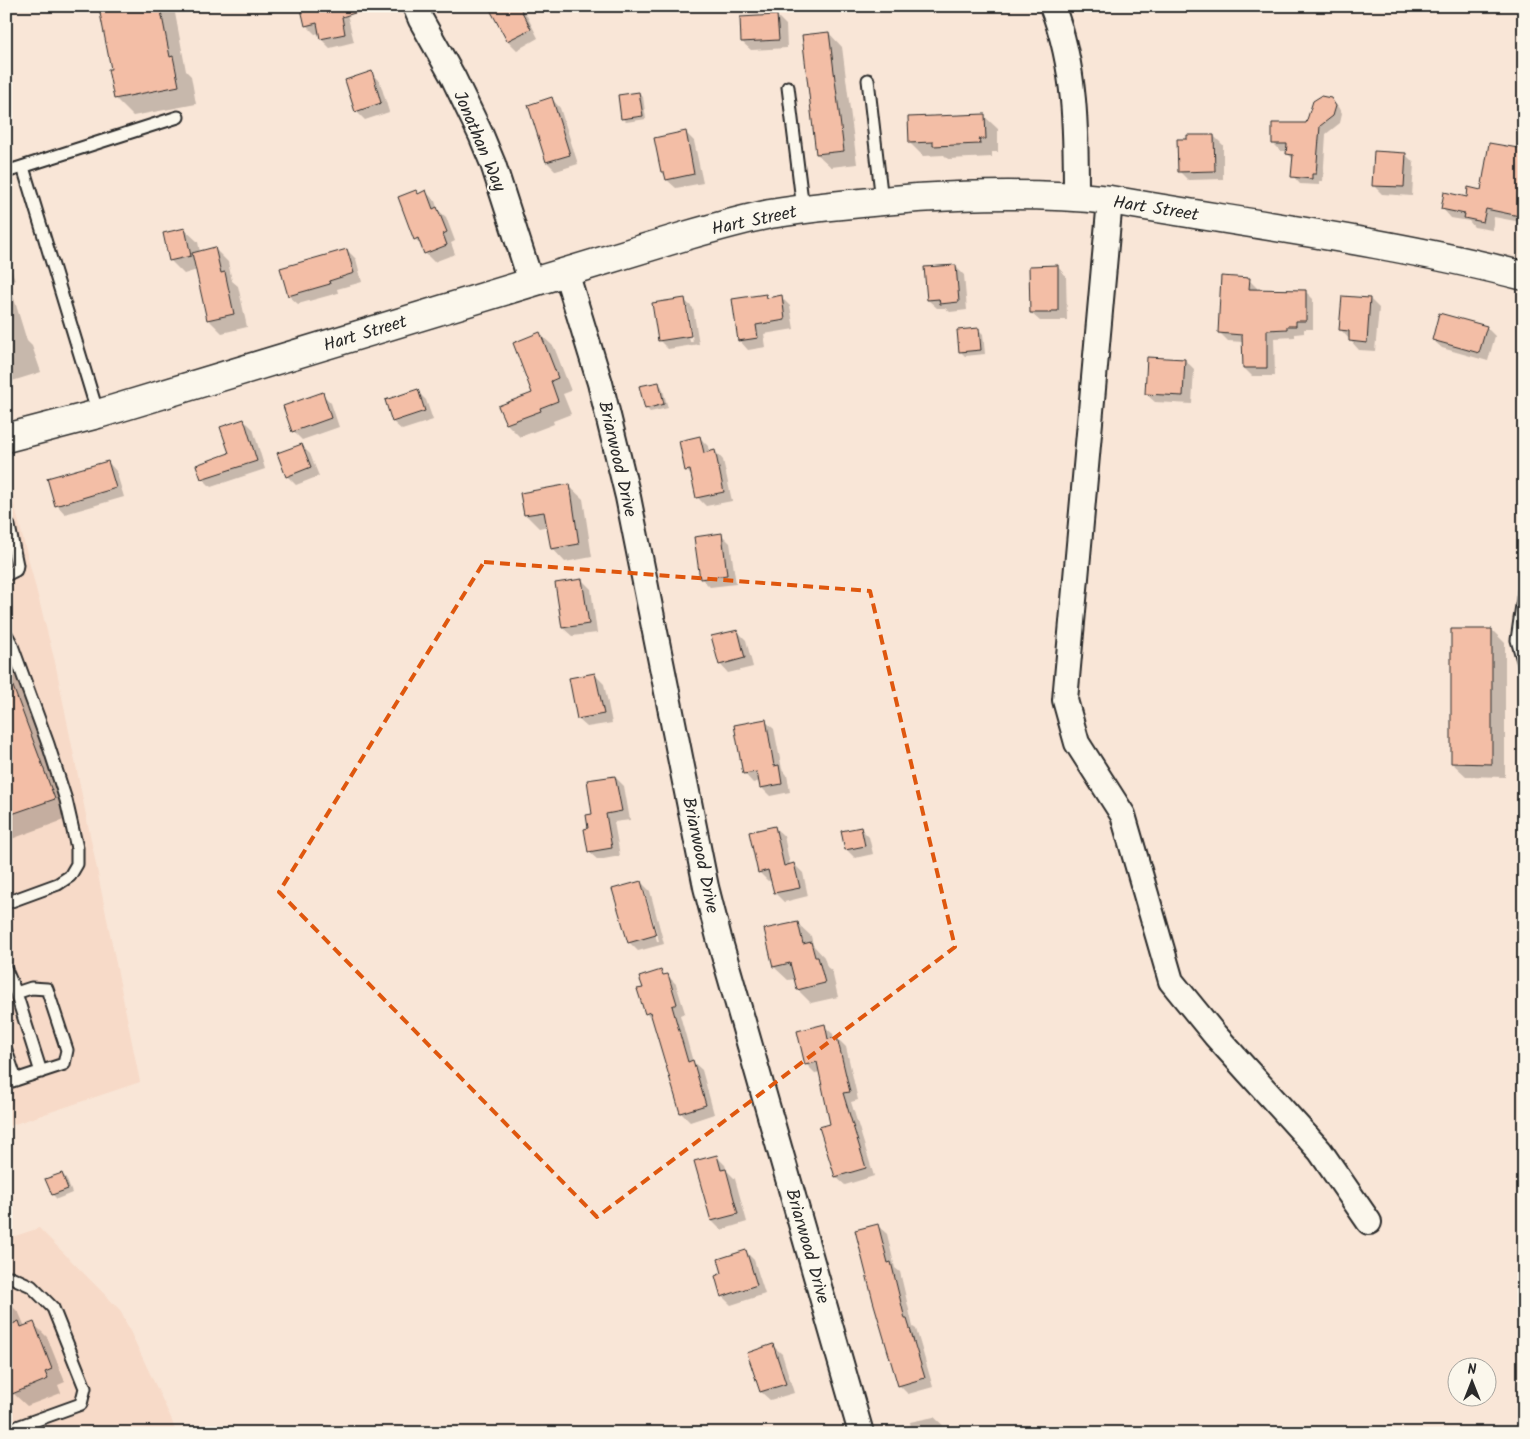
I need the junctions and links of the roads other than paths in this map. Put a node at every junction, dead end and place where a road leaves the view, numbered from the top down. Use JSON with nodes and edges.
{"nodes":[{"id":1,"x":415,"y":6,"type":"edge"},
{"id":2,"x":1052,"y":6,"type":"edge"},
{"id":3,"x":868,"y":80,"type":"dead end"},
{"id":4,"x":788,"y":87,"type":"dead end"},
{"id":5,"x":178,"y":117,"type":"dead end"},
{"id":6,"x":23,"y":167,"type":"junction"},
{"id":7,"x":6,"y":172,"type":"edge"},
{"id":8,"x":1076,"y":196,"type":"junction"},
{"id":9,"x":1110,"y":200,"type":"junction"},
{"id":10,"x":882,"y":201,"type":"junction"},
{"id":11,"x":803,"y":210,"type":"junction"},
{"id":12,"x":566,"y":272,"type":"junction"},
{"id":13,"x":1524,"y":276,"type":"edge"},
{"id":14,"x":531,"y":282,"type":"junction"},
{"id":15,"x":98,"y":414,"type":"junction"},
{"id":16,"x":6,"y":438,"type":"edge"},
{"id":17,"x":6,"y":524,"type":"edge"},
{"id":18,"x":6,"y":575,"type":"edge"},
{"id":19,"x":1524,"y":591,"type":"edge"},
{"id":20,"x":6,"y":634,"type":"edge"},
{"id":21,"x":1524,"y":664,"type":"edge"},
{"id":22,"x":6,"y":903,"type":"edge"},
{"id":23,"x":6,"y":970,"type":"edge"},
{"id":24,"x":16,"y":993,"type":"junction"},
{"id":25,"x":6,"y":1050,"type":"edge"},
{"id":26,"x":41,"y":1072,"type":"junction"},
{"id":27,"x":11,"y":1081,"type":"edge"},
{"id":28,"x":1369,"y":1222,"type":"dead end"},
{"id":29,"x":6,"y":1279,"type":"edge"},
{"id":30,"x":6,"y":1431,"type":"edge"},
{"id":31,"x":861,"y":1433,"type":"edge"}],
"edges":[{"from":1,"to":14,"type":"street","name":"Jonathan Way"},
{"from":2,"to":8,"type":"street"},
{"from":3,"to":10,"type":"lane"},
{"from":4,"to":11,"type":"lane"},
{"from":5,"to":6,"type":"lane"},
{"from":6,"to":7,"type":"lane"},
{"from":6,"to":15,"type":"lane"},
{"from":8,"to":9,"type":"street","name":"Hart Street"},
{"from":8,"to":10,"type":"street","name":"Hart Street"},
{"from":9,"to":13,"type":"street","name":"Hart Street"},
{"from":9,"to":28,"type":"street"},
{"from":10,"to":11,"type":"street","name":"Hart Street"},
{"from":11,"to":12,"type":"street","name":"Hart Street"},
{"from":12,"to":14,"type":"street","name":"Hart Street"},
{"from":12,"to":31,"type":"street","name":"Briarwood Drive"},
{"from":14,"to":15,"type":"street","name":"Hart Street"},
{"from":15,"to":16,"type":"street","name":"Hart Street"},
{"from":17,"to":18,"type":"lane"},
{"from":19,"to":21,"type":"lane"},
{"from":20,"to":22,"type":"lane"},
{"from":23,"to":24,"type":"lane"},
{"from":24,"to":26,"type":"lane"},
{"from":24,"to":26,"type":"lane"},
{"from":25,"to":27,"type":"lane"},
{"from":26,"to":27,"type":"lane"},
{"from":29,"to":30,"type":"lane"}]}
